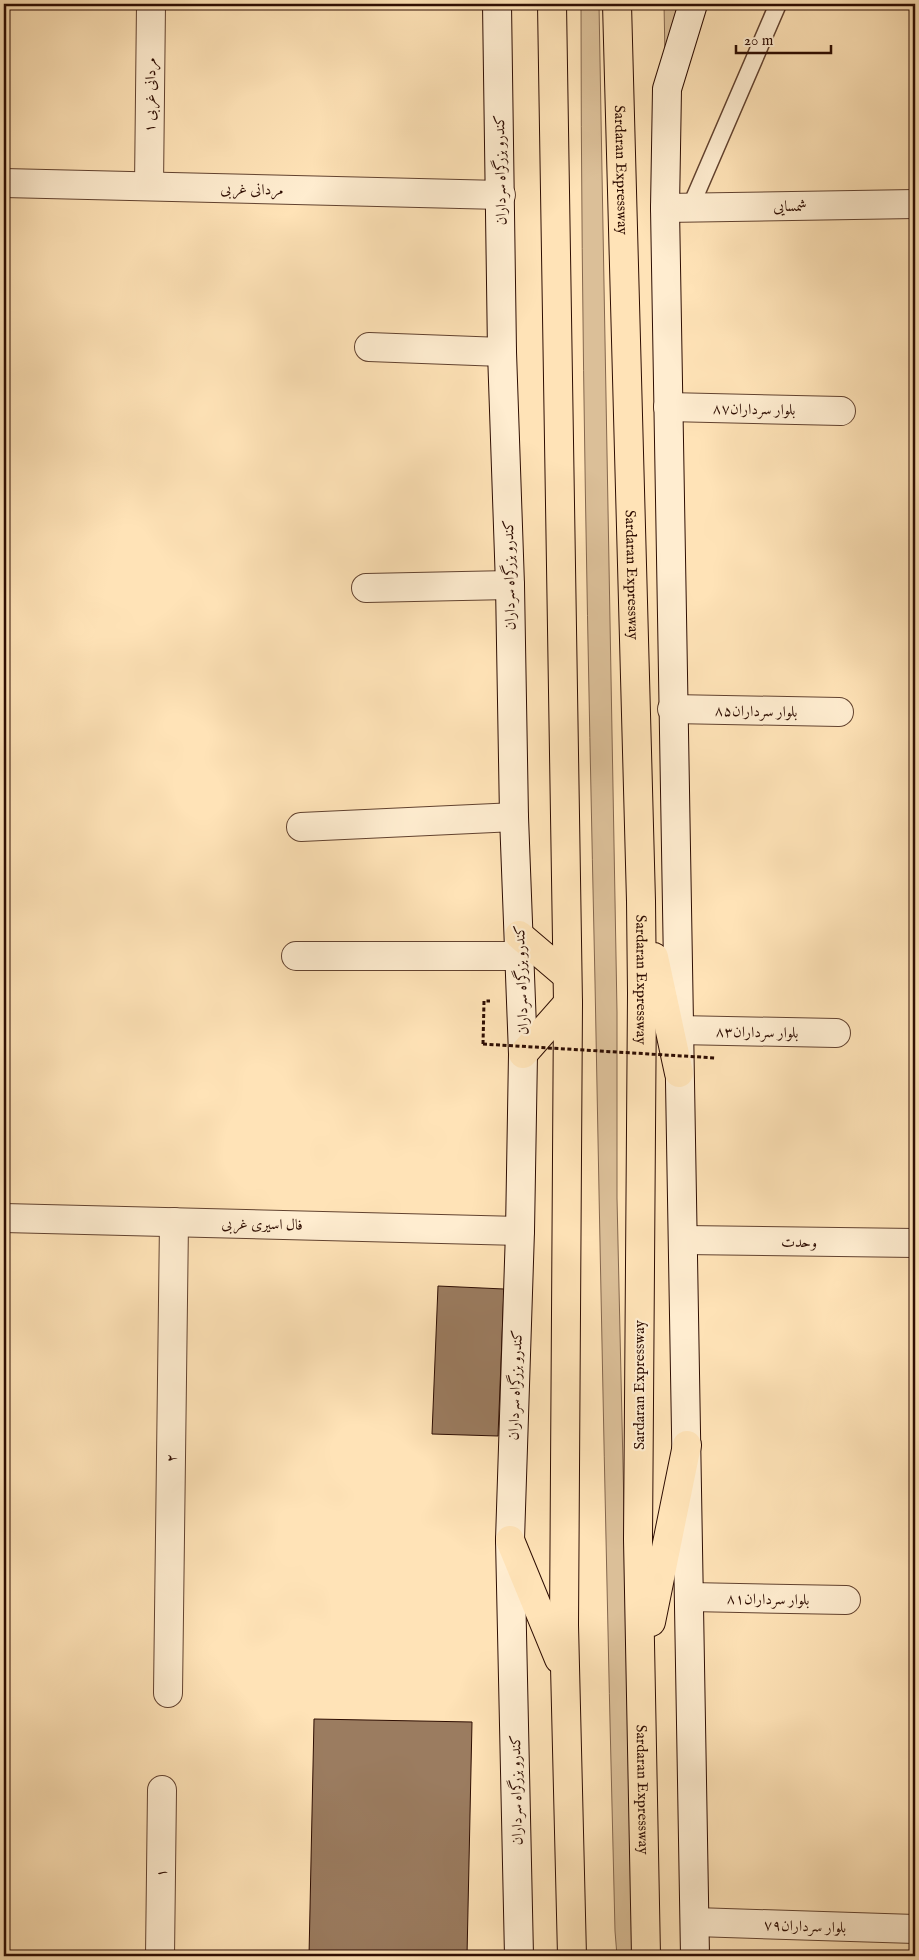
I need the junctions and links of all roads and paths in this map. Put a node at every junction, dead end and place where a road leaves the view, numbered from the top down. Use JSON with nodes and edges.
{"nodes":[{"id":1,"x":151,"y":4,"type":"edge"},
{"id":2,"x":497,"y":4,"type":"edge"},
{"id":3,"x":552,"y":4,"type":"edge"},
{"id":4,"x":617,"y":4,"type":"edge"},
{"id":5,"x":693,"y":4,"type":"edge"},
{"id":6,"x":778,"y":4,"type":"edge"},
{"id":7,"x":4,"y":182,"type":"edge"},
{"id":8,"x":149,"y":186,"type":"junction"},
{"id":9,"x":501,"y":195,"type":"junction"},
{"id":10,"x":915,"y":204,"type":"edge"},
{"id":11,"x":677,"y":208,"type":"junction"},
{"id":12,"x":369,"y":347,"type":"dead end"},
{"id":13,"x":502,"y":352,"type":"junction"},
{"id":14,"x":668,"y":407,"type":"junction"},
{"id":15,"x":841,"y":411,"type":"dead end"},
{"id":16,"x":510,"y":584,"type":"junction"},
{"id":17,"x":366,"y":588,"type":"dead end"},
{"id":18,"x":672,"y":709,"type":"junction"},
{"id":19,"x":839,"y":712,"type":"dead end"},
{"id":20,"x":514,"y":817,"type":"junction"},
{"id":21,"x":301,"y":827,"type":"dead end"},
{"id":22,"x":641,"y":901,"type":"junction"},
{"id":23,"x":519,"y":946,"type":"junction"},
{"id":24,"x":296,"y":956,"type":"dead end"},
{"id":25,"x":566,"y":974,"type":"junction"},
{"id":26,"x":484,"y":1001,"type":"dead end"},
{"id":27,"x":568,"y":1003,"type":"junction"},
{"id":28,"x":678,"y":1030,"type":"junction"},
{"id":29,"x":836,"y":1033,"type":"dead end"},
{"id":30,"x":524,"y":1054,"type":"junction"},
{"id":31,"x":716,"y":1058,"type":"dead end"},
{"id":32,"x":679,"y":1073,"type":"junction"},
{"id":33,"x":4,"y":1218,"type":"edge"},
{"id":34,"x":174,"y":1222,"type":"junction"},
{"id":35,"x":520,"y":1231,"type":"junction"},
{"id":36,"x":684,"y":1240,"type":"junction"},
{"id":37,"x":915,"y":1243,"type":"edge"},
{"id":38,"x":687,"y":1445,"type":"junction"},
{"id":39,"x":510,"y":1540,"type":"junction"},
{"id":40,"x":690,"y":1598,"type":"junction"},
{"id":41,"x":846,"y":1600,"type":"dead end"},
{"id":42,"x":641,"y":1672,"type":"junction"},
{"id":43,"x":566,"y":1675,"type":"junction"},
{"id":44,"x":168,"y":1693,"type":"dead end"},
{"id":45,"x":162,"y":1790,"type":"dead end"},
{"id":46,"x":695,"y":1922,"type":"junction"},
{"id":47,"x":915,"y":1929,"type":"edge"},
{"id":48,"x":570,"y":1951,"type":"edge"},
{"id":49,"x":160,"y":1956,"type":"edge"},
{"id":50,"x":519,"y":1956,"type":"edge"},
{"id":51,"x":646,"y":1956,"type":"edge"},
{"id":52,"x":695,"y":1956,"type":"edge"}],
"edges":[{"from":1,"to":8,"type":"main road","name":"مردانی غربی ۱"},
{"from":2,"to":9,"type":"main road","name":"کندرو بزرگراه سرداران"},
{"from":3,"to":25,"type":"highway"},
{"from":4,"to":22,"type":"highway","name":"Sardaran Expressway"},
{"from":5,"to":11,"type":"main road"},
{"from":6,"to":11,"type":"lane"},
{"from":7,"to":8,"type":"main road","name":"مردانی غربی"},
{"from":8,"to":9,"type":"main road","name":"مردانی غربی"},
{"from":9,"to":13,"type":"main road","name":"کندرو بزرگراه سرداران"},
{"from":10,"to":11,"type":"main road","name":"شمسایی"},
{"from":11,"to":14,"type":"main road"},
{"from":12,"to":13,"type":"main road"},
{"from":13,"to":16,"type":"main road","name":"کندرو بزرگراه سرداران"},
{"from":14,"to":15,"type":"main road","name":"بلوار سرداران۸۷"},
{"from":14,"to":18,"type":"main road"},
{"from":16,"to":17,"type":"main road"},
{"from":16,"to":20,"type":"main road","name":"کندرو بزرگراه سرداران"},
{"from":18,"to":19,"type":"main road","name":"بلوار سرداران۸۵"},
{"from":18,"to":28,"type":"main road"},
{"from":20,"to":21,"type":"main road"},
{"from":20,"to":23,"type":"main road","name":"کندرو بزرگراه سرداران"},
{"from":22,"to":32,"type":"highway"},
{"from":22,"to":42,"type":"highway","name":"Sardaran Expressway"},
{"from":23,"to":24,"type":"main road"},
{"from":23,"to":25,"type":"highway"},
{"from":23,"to":30,"type":"main road","name":"کندرو بزرگراه سرداران"},
{"from":25,"to":27,"type":"highway"},
{"from":26,"to":31,"type":"path","bridge":true},
{"from":27,"to":30,"type":"highway"},
{"from":27,"to":43,"type":"highway"},
{"from":28,"to":29,"type":"main road","name":"بلوار سرداران۸۳"},
{"from":28,"to":32,"type":"main road"},
{"from":30,"to":35,"type":"main road","name":"کندرو بزرگراه سرداران"},
{"from":32,"to":36,"type":"main road"},
{"from":33,"to":34,"type":"main road","name":"فال اسیری غربی"},
{"from":34,"to":35,"type":"main road","name":"فال اسیری غربی"},
{"from":34,"to":44,"type":"main road","name":"۲"},
{"from":35,"to":39,"type":"main road","name":"کندرو بزرگراه سرداران"},
{"from":36,"to":37,"type":"main road","name":"وحدت"},
{"from":36,"to":38,"type":"main road"},
{"from":38,"to":40,"type":"main road"},
{"from":38,"to":42,"type":"highway"},
{"from":39,"to":43,"type":"highway"},
{"from":39,"to":50,"type":"main road","name":"کندرو بزرگراه سرداران"},
{"from":40,"to":41,"type":"main road","name":"بلوار سرداران۸۱"},
{"from":40,"to":46,"type":"main road"},
{"from":42,"to":51,"type":"highway","name":"Sardaran Expressway"},
{"from":43,"to":48,"type":"highway"},
{"from":45,"to":49,"type":"main road","name":"۱"},
{"from":46,"to":47,"type":"main road","name":"بلوار سرداران۷۹"},
{"from":46,"to":52,"type":"main road"}]}
